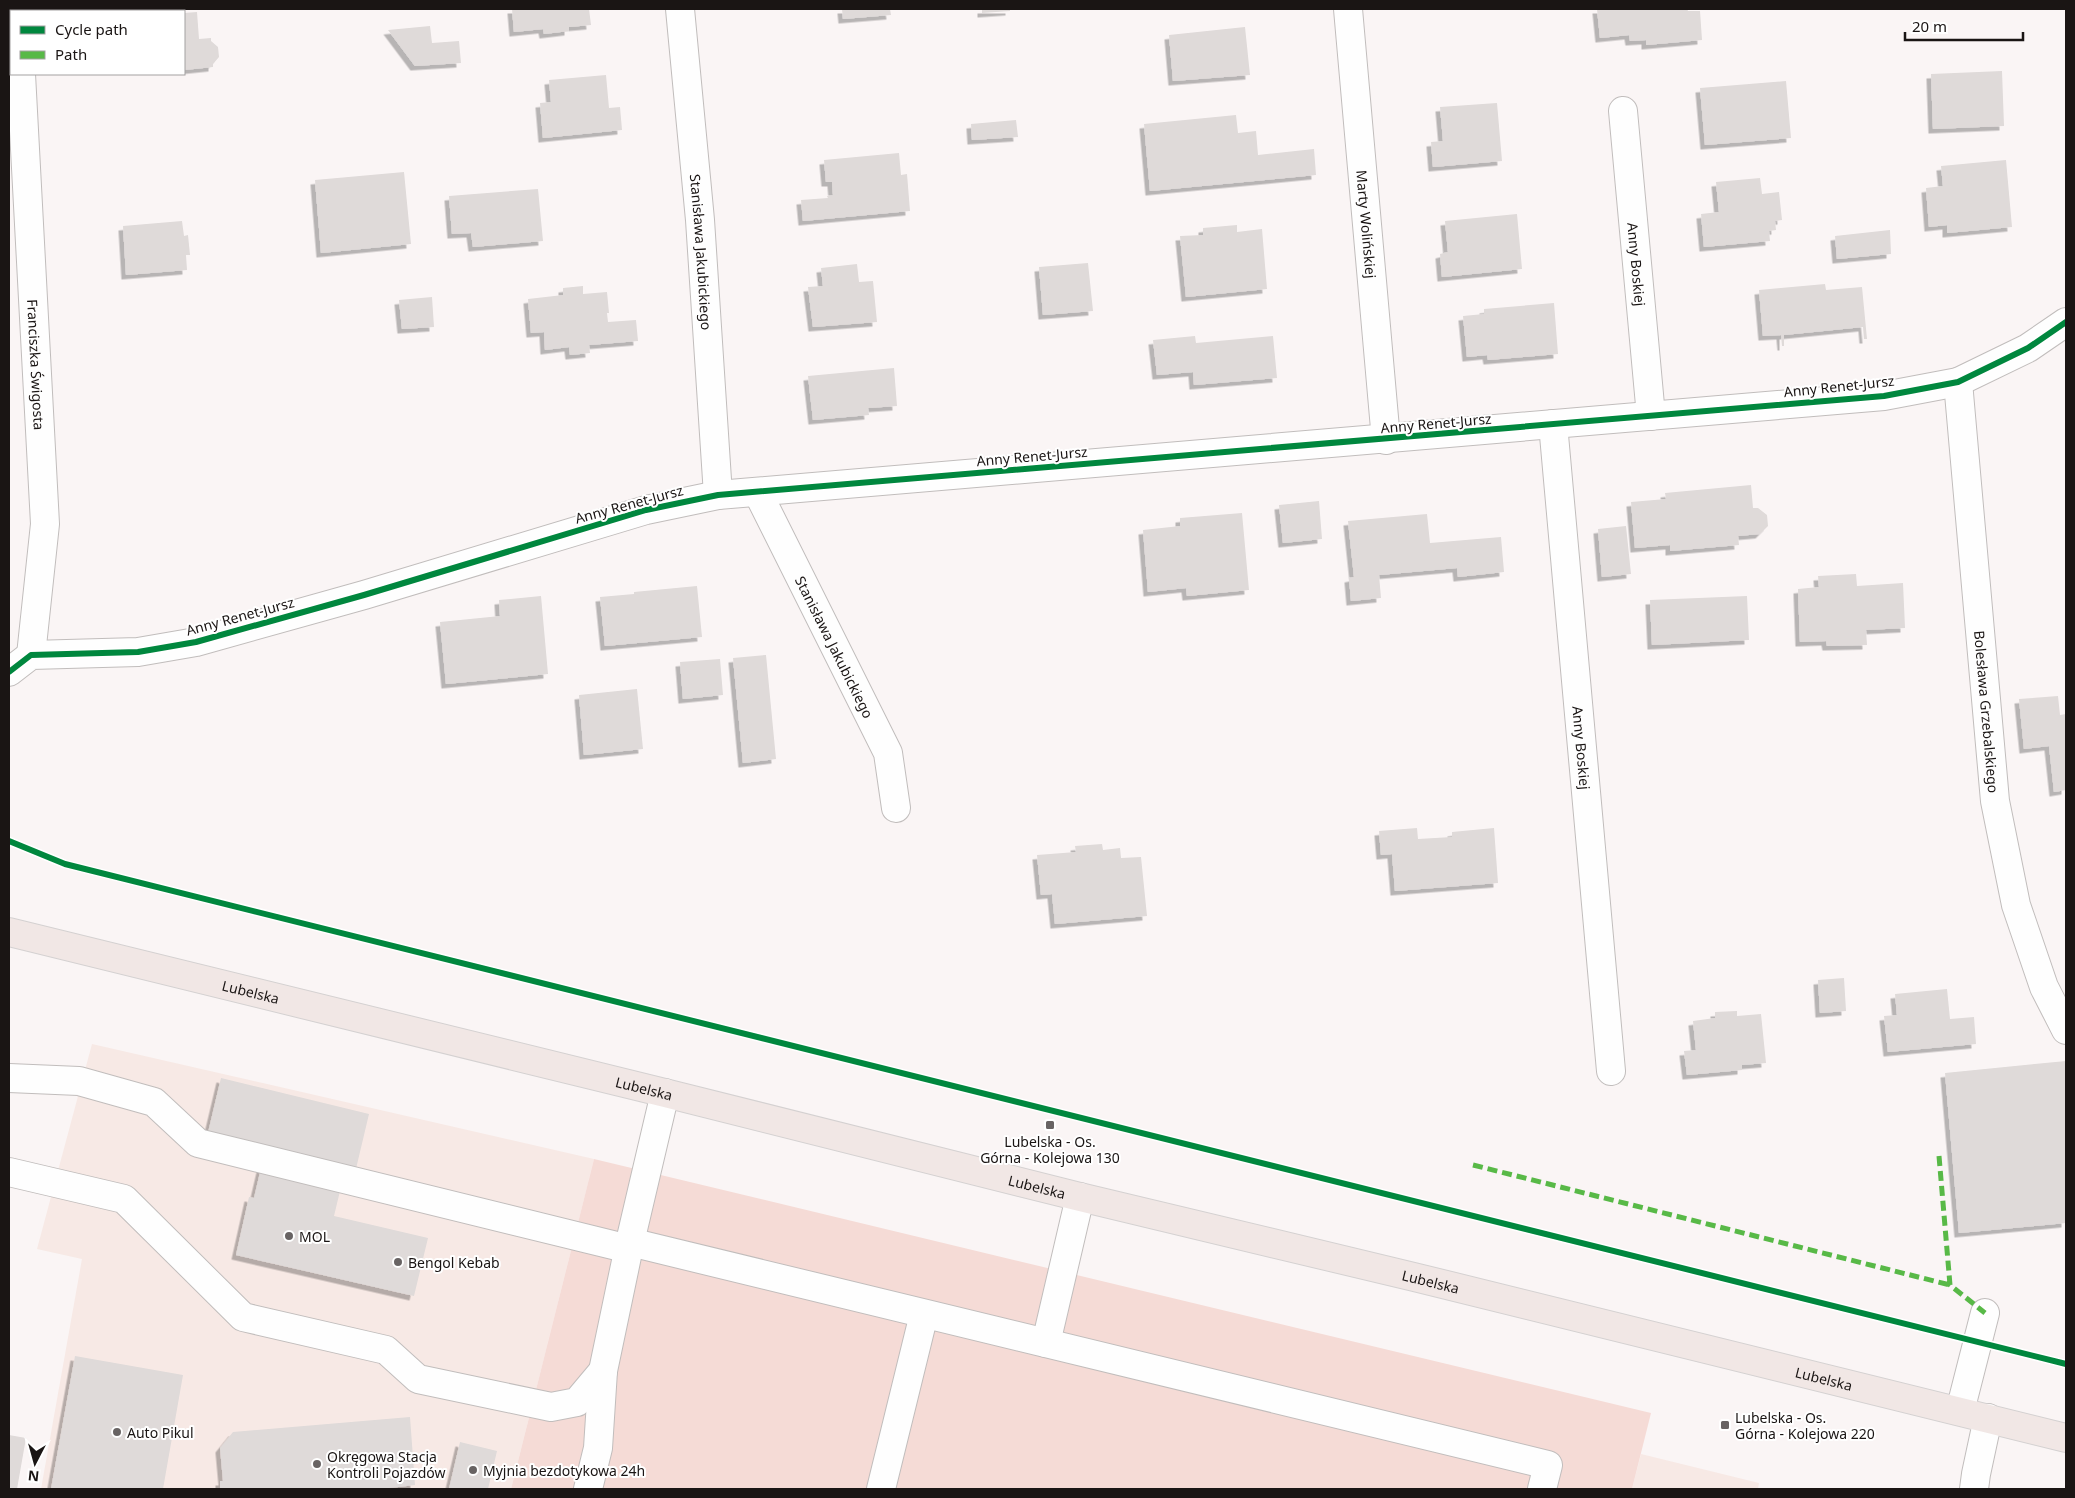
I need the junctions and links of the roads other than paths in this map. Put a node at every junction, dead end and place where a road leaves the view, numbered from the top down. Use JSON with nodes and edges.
{"nodes":[{"id":1,"x":680,"y":9,"type":"edge"},
{"id":2,"x":1348,"y":9,"type":"edge"},
{"id":3,"x":21,"y":75,"type":"edge"},
{"id":4,"x":1623,"y":111,"type":"dead end"},
{"id":5,"x":2066,"y":322,"type":"edge"},
{"id":6,"x":1958,"y":382,"type":"junction"},
{"id":7,"x":1651,"y":416,"type":"junction"},
{"id":8,"x":1553,"y":424,"type":"junction"},
{"id":9,"x":1386,"y":440,"type":"junction"},
{"id":10,"x":758,"y":493,"type":"junction"},
{"id":11,"x":718,"y":496,"type":"junction"},
{"id":12,"x":31,"y":655,"type":"junction"},
{"id":13,"x":9,"y":672,"type":"edge"},
{"id":14,"x":896,"y":808,"type":"dead end"},
{"id":15,"x":9,"y":932,"type":"edge"},
{"id":16,"x":2066,"y":1030,"type":"edge"},
{"id":17,"x":1611,"y":1071,"type":"dead end"},
{"id":18,"x":9,"y":1078,"type":"edge"},
{"id":19,"x":665,"y":1093,"type":"junction"},
{"id":20,"x":9,"y":1172,"type":"edge"},
{"id":21,"x":1080,"y":1197,"type":"junction"},
{"id":22,"x":629,"y":1245,"type":"junction"},
{"id":23,"x":1985,"y":1313,"type":"dead end"},
{"id":24,"x":924,"y":1314,"type":"junction"},
{"id":25,"x":1046,"y":1343,"type":"junction"},
{"id":26,"x":603,"y":1371,"type":"junction"},
{"id":27,"x":1960,"y":1411,"type":"junction"},
{"id":28,"x":1988,"y":1418,"type":"junction"},
{"id":29,"x":2066,"y":1438,"type":"edge"},
{"id":30,"x":588,"y":1489,"type":"edge"},
{"id":31,"x":880,"y":1489,"type":"edge"},
{"id":32,"x":1542,"y":1489,"type":"edge"},
{"id":33,"x":1974,"y":1489,"type":"edge"}],
"edges":[{"from":1,"to":11,"type":"street","name":"Stanisława Jakubickiego"},
{"from":2,"to":9,"type":"street","name":"Marty Wolińskiej"},
{"from":3,"to":12,"type":"street","name":"Franciszka Świgosta"},
{"from":4,"to":7,"type":"street","name":"Anny Boskiej"},
{"from":5,"to":6,"type":"street","name":"Anny Renet-Jursz"},
{"from":6,"to":7,"type":"street","name":"Anny Renet-Jursz"},
{"from":6,"to":16,"type":"street","name":"Bolesława Grzebalskiego"},
{"from":7,"to":8,"type":"street","name":"Anny Renet-Jursz"},
{"from":8,"to":9,"type":"street","name":"Anny Renet-Jursz"},
{"from":8,"to":17,"type":"street","name":"Anny Boskiej"},
{"from":9,"to":10,"type":"street","name":"Anny Renet-Jursz"},
{"from":10,"to":11,"type":"street","name":"Anny Renet-Jursz"},
{"from":10,"to":14,"type":"street","name":"Stanisława Jakubickiego"},
{"from":11,"to":12,"type":"street","name":"Anny Renet-Jursz"},
{"from":12,"to":13,"type":"street"},
{"from":15,"to":19,"type":"main road","name":"Lubelska"},
{"from":18,"to":22,"type":"street"},
{"from":19,"to":21,"type":"main road","name":"Lubelska"},
{"from":19,"to":22,"type":"street"},
{"from":20,"to":26,"type":"street"},
{"from":21,"to":25,"type":"street"},
{"from":21,"to":27,"type":"main road","name":"Lubelska"},
{"from":22,"to":24,"type":"street"},
{"from":22,"to":26,"type":"street"},
{"from":23,"to":27,"type":"street"},
{"from":24,"to":25,"type":"street"},
{"from":24,"to":31,"type":"street"},
{"from":25,"to":32,"type":"street"},
{"from":26,"to":30,"type":"street"},
{"from":27,"to":28,"type":"main road","name":"Lubelska"},
{"from":28,"to":29,"type":"main road","name":"Lubelska"},
{"from":28,"to":33,"type":"street"}]}
